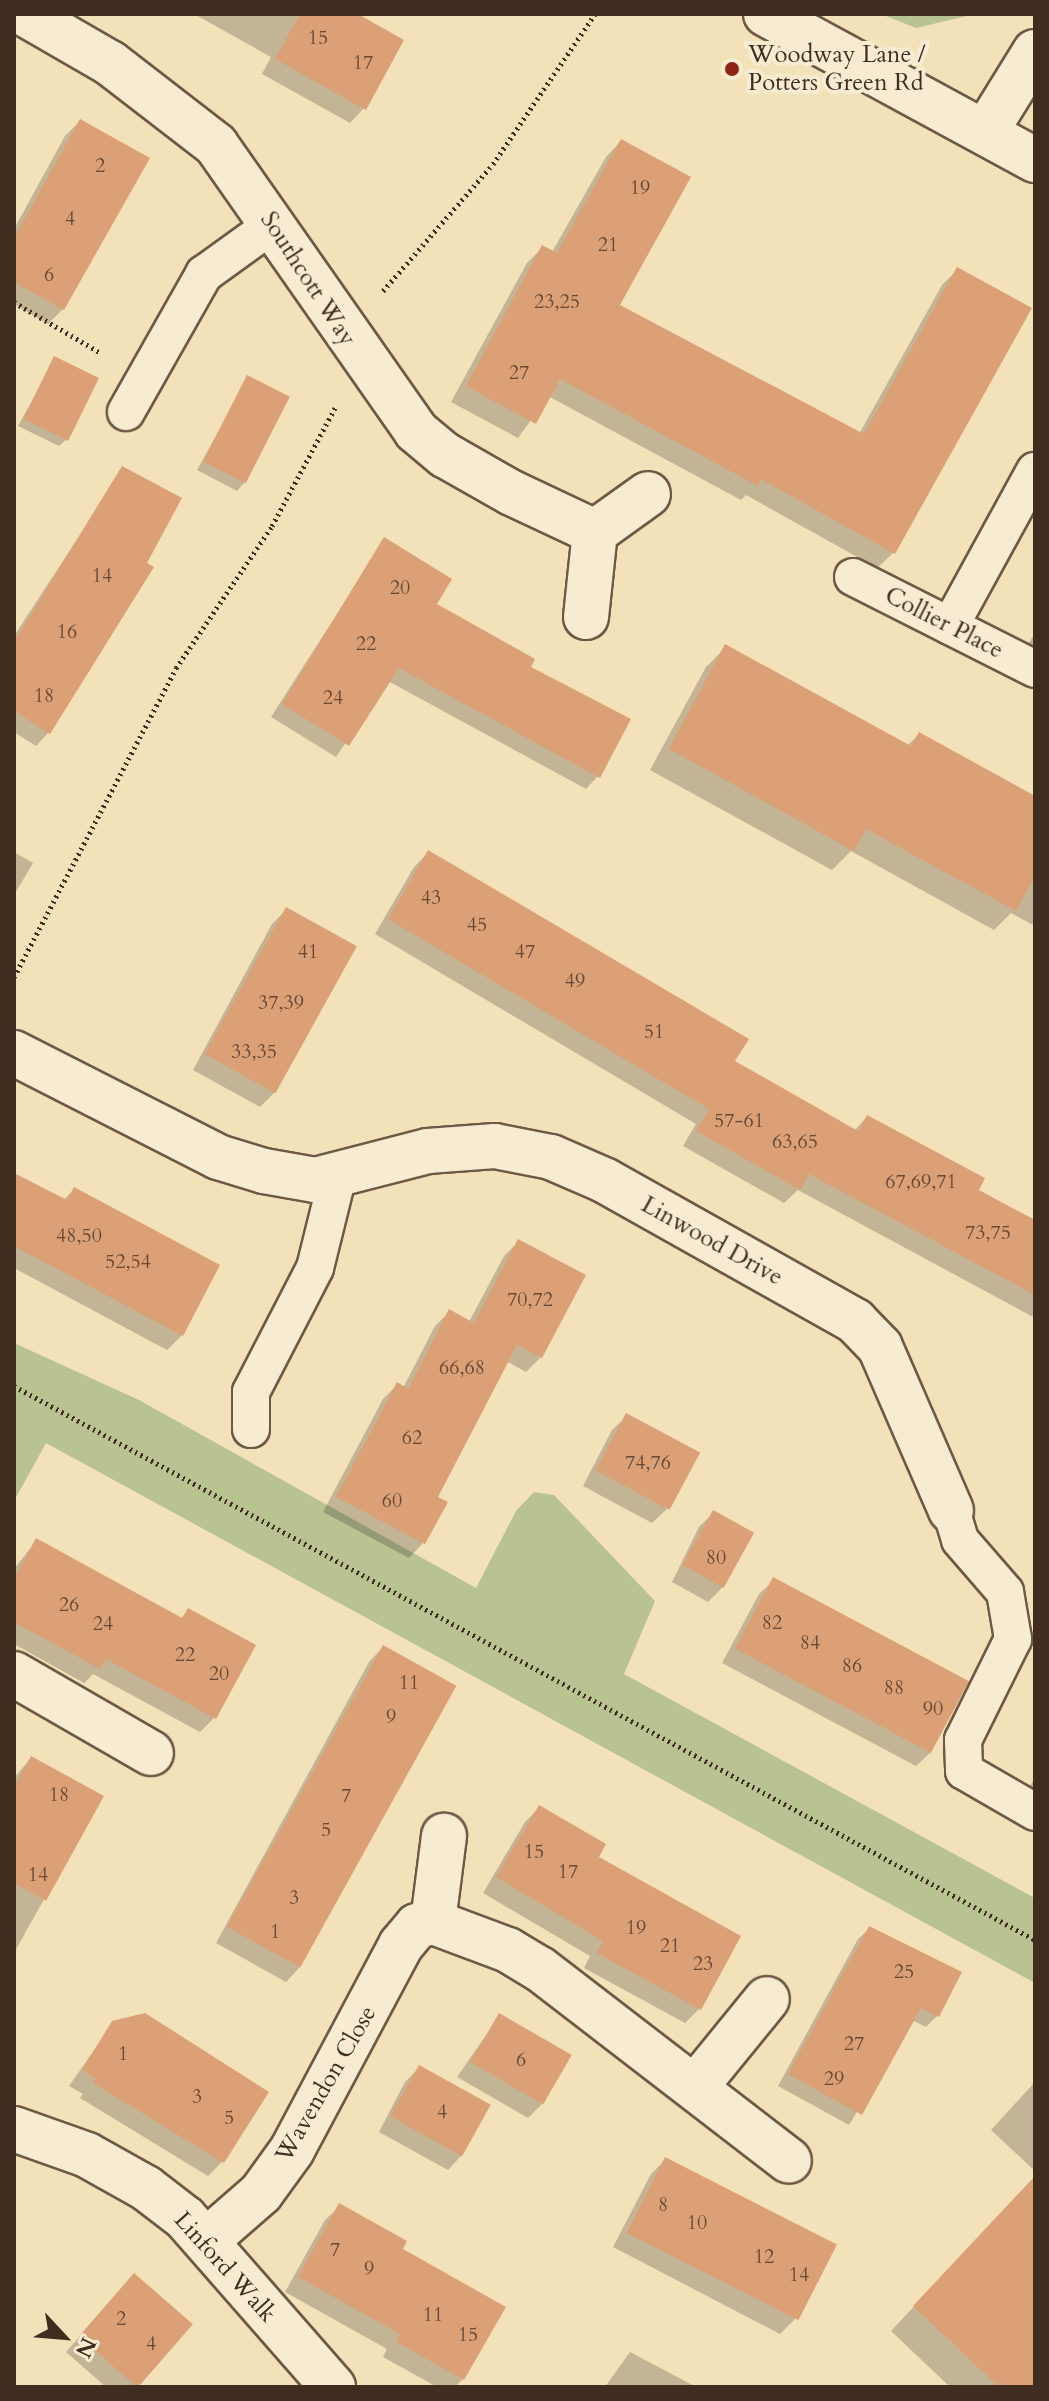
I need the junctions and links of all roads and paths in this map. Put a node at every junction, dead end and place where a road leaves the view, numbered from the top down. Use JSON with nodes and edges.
{"nodes":[{"id":1,"x":25,"y":14,"type":"edge"},
{"id":2,"x":595,"y":14,"type":"edge"},
{"id":3,"x":766,"y":14,"type":"edge"},
{"id":4,"x":1035,"y":52,"type":"edge"},
{"id":5,"x":986,"y":131,"type":"junction"},
{"id":6,"x":1035,"y":160,"type":"edge"},
{"id":7,"x":272,"y":225,"type":"junction"},
{"id":8,"x":14,"y":302,"type":"edge"},
{"id":9,"x":356,"y":352,"type":"junction"},
{"id":10,"x":144,"y":376,"type":"junction"},
{"id":11,"x":126,"y":412,"type":"dead end"},
{"id":12,"x":1035,"y":471,"type":"edge"},
{"id":13,"x":648,"y":494,"type":"dead end"},
{"id":14,"x":595,"y":532,"type":"junction"},
{"id":15,"x":853,"y":577,"type":"dead end"},
{"id":16,"x":586,"y":617,"type":"dead end"},
{"id":17,"x":950,"y":626,"type":"junction"},
{"id":18,"x":1035,"y":669,"type":"edge"},
{"id":19,"x":14,"y":977,"type":"edge"},
{"id":20,"x":14,"y":1053,"type":"edge"},
{"id":21,"x":338,"y":1175,"type":"junction"},
{"id":22,"x":14,"y":1386,"type":"edge"},
{"id":23,"x":251,"y":1429,"type":"dead end"},
{"id":24,"x":951,"y":1510,"type":"joint"},
{"id":25,"x":14,"y":1674,"type":"edge"},
{"id":26,"x":151,"y":1753,"type":"dead end"},
{"id":27,"x":1035,"y":1812,"type":"edge"},
{"id":28,"x":444,"y":1836,"type":"dead end"},
{"id":29,"x":433,"y":1922,"type":"junction"},
{"id":30,"x":1035,"y":1940,"type":"edge"},
{"id":31,"x":767,"y":1999,"type":"dead end"},
{"id":32,"x":696,"y":2086,"type":"junction"},
{"id":33,"x":14,"y":2129,"type":"edge"},
{"id":34,"x":789,"y":2161,"type":"dead end"},
{"id":35,"x":206,"y":2241,"type":"junction"},
{"id":36,"x":333,"y":2387,"type":"edge"}],
"edges":[{"from":1,"to":7,"type":"street","name":"Southcott Way"},
{"from":2,"to":9,"type":"path"},
{"from":3,"to":5,"type":"street"},
{"from":4,"to":5,"type":"street"},
{"from":5,"to":6,"type":"street"},
{"from":7,"to":9,"type":"street","name":"Southcott Way"},
{"from":7,"to":10,"type":"lane"},
{"from":8,"to":10,"type":"path"},
{"from":9,"to":14,"type":"street","name":"Southcott Way"},
{"from":9,"to":19,"type":"path"},
{"from":10,"to":11,"type":"lane"},
{"from":12,"to":17,"type":"lane"},
{"from":13,"to":14,"type":"street"},
{"from":14,"to":16,"type":"street"},
{"from":15,"to":17,"type":"lane","name":"Collier Place"},
{"from":17,"to":18,"type":"lane","name":"Collier Place"},
{"from":20,"to":21,"type":"street","name":"Linwood Drive"},
{"from":21,"to":23,"type":"lane"},
{"from":21,"to":24,"type":"street","name":"Linwood Drive"},
{"from":22,"to":30,"type":"path"},
{"from":24,"to":27,"type":"lane","name":"Linwood Drive"},
{"from":25,"to":26,"type":"street"},
{"from":28,"to":29,"type":"street"},
{"from":29,"to":32,"type":"street"},
{"from":29,"to":35,"type":"street","name":"Wavendon Close"},
{"from":31,"to":32,"type":"street"},
{"from":32,"to":34,"type":"street"},
{"from":33,"to":35,"type":"street","name":"Linford Walk"},
{"from":35,"to":36,"type":"street","name":"Linford Walk"}]}
